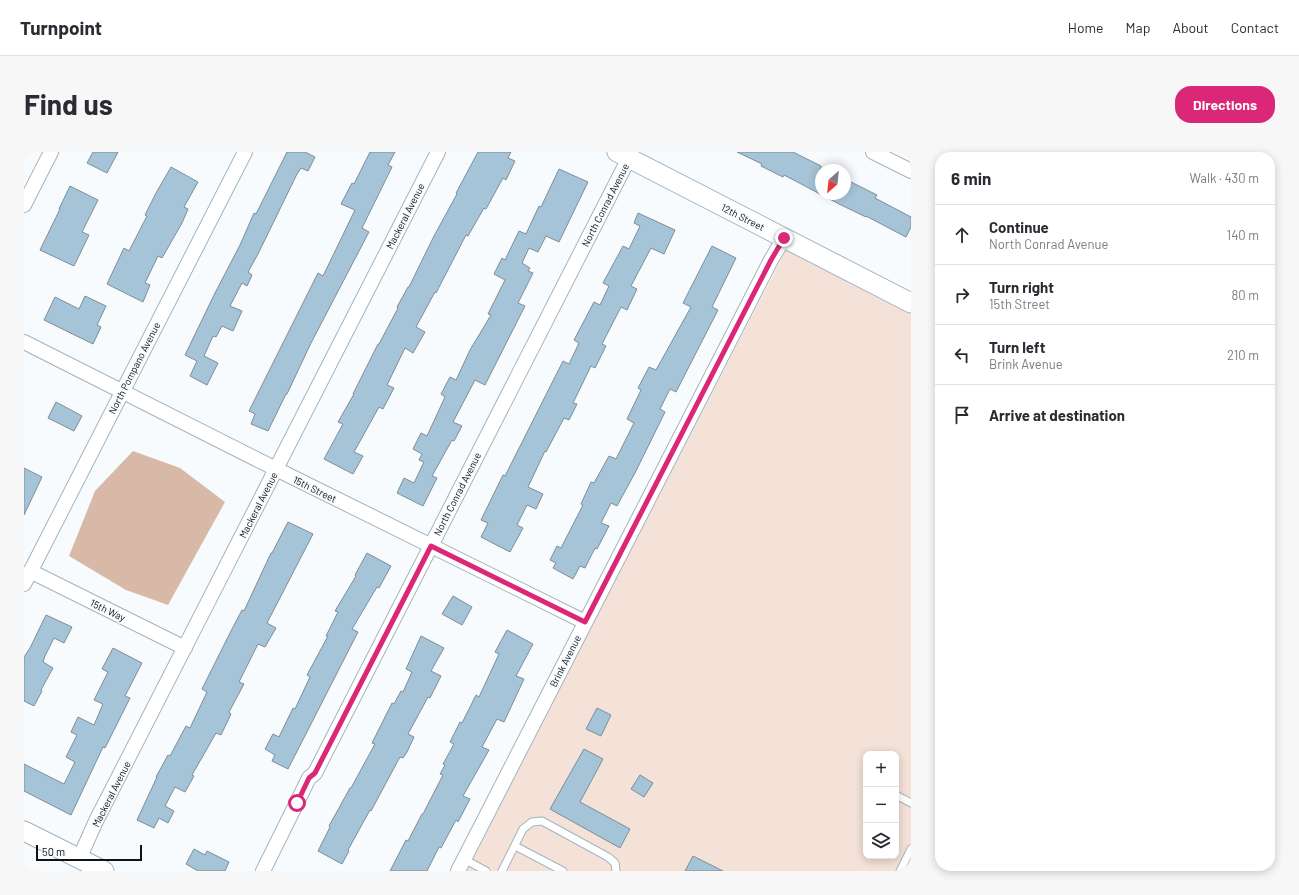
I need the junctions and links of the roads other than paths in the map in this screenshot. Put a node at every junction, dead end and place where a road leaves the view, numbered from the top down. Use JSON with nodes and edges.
{"nodes":[{"id":1,"x":51,"y":152,"type":"edge"},
{"id":2,"x":245,"y":152,"type":"edge"},
{"id":3,"x":438,"y":152,"type":"edge"},
{"id":4,"x":873,"y":152,"type":"edge"},
{"id":5,"x":623,"y":155,"type":"edge"},
{"id":6,"x":911,"y":171,"type":"edge"},
{"id":7,"x":24,"y":206,"type":"edge"},
{"id":8,"x":784,"y":238,"type":"junction"},
{"id":9,"x":911,"y":303,"type":"edge"},
{"id":10,"x":24,"y":342,"type":"edge"},
{"id":11,"x":123,"y":391,"type":"junction"},
{"id":12,"x":276,"y":470,"type":"junction"},
{"id":13,"x":431,"y":546,"type":"junction"},
{"id":14,"x":27,"y":577,"type":"edge"},
{"id":15,"x":585,"y":622,"type":"junction"},
{"id":16,"x":185,"y":648,"type":"junction"},
{"id":17,"x":899,"y":796,"type":"edge"},
{"id":18,"x":911,"y":802,"type":"edge"},
{"id":19,"x":24,"y":832,"type":"edge"},
{"id":20,"x":515,"y":846,"type":"junction"},
{"id":21,"x":911,"y":849,"type":"edge"},
{"id":22,"x":80,"y":859,"type":"junction"},
{"id":23,"x":461,"y":865,"type":"edge"},
{"id":24,"x":104,"y":871,"type":"edge"},
{"id":25,"x":263,"y":871,"type":"edge"},
{"id":26,"x":486,"y":871,"type":"edge"},
{"id":27,"x":502,"y":871,"type":"edge"},
{"id":28,"x":563,"y":871,"type":"edge"},
{"id":29,"x":616,"y":871,"type":"edge"},
{"id":30,"x":900,"y":871,"type":"edge"}],
"edges":[{"from":1,"to":7,"type":"street"},
{"from":2,"to":11,"type":"street","name":"North Pompano Avenue"},
{"from":3,"to":12,"type":"street","name":"Mackeral Avenue"},
{"from":4,"to":6,"type":"street"},
{"from":5,"to":8,"type":"street","name":"12th Street"},
{"from":5,"to":13,"type":"street","name":"North Conrad Avenue"},
{"from":8,"to":9,"type":"street","name":"12th Street"},
{"from":8,"to":15,"type":"street","name":"Brink Avenue"},
{"from":10,"to":11,"type":"street","name":"15th Street"},
{"from":11,"to":12,"type":"street","name":"15th Street"},
{"from":11,"to":14,"type":"street","name":"North Pompano Avenue"},
{"from":12,"to":13,"type":"street","name":"15th Street"},
{"from":12,"to":16,"type":"street","name":"Mackeral Avenue"},
{"from":13,"to":15,"type":"street","name":"15th Street"},
{"from":13,"to":25,"type":"street","name":"North Conrad Avenue"},
{"from":14,"to":16,"type":"street","name":"15th Way"},
{"from":15,"to":23,"type":"street","name":"Brink Avenue"},
{"from":16,"to":22,"type":"street","name":"Mackeral Avenue"},
{"from":17,"to":18,"type":"lane"},
{"from":19,"to":22,"type":"street"},
{"from":20,"to":27,"type":"lane"},
{"from":20,"to":28,"type":"lane"},
{"from":20,"to":29,"type":"lane"},
{"from":21,"to":30,"type":"lane"},
{"from":22,"to":24,"type":"street"},
{"from":23,"to":26,"type":"lane"}]}
